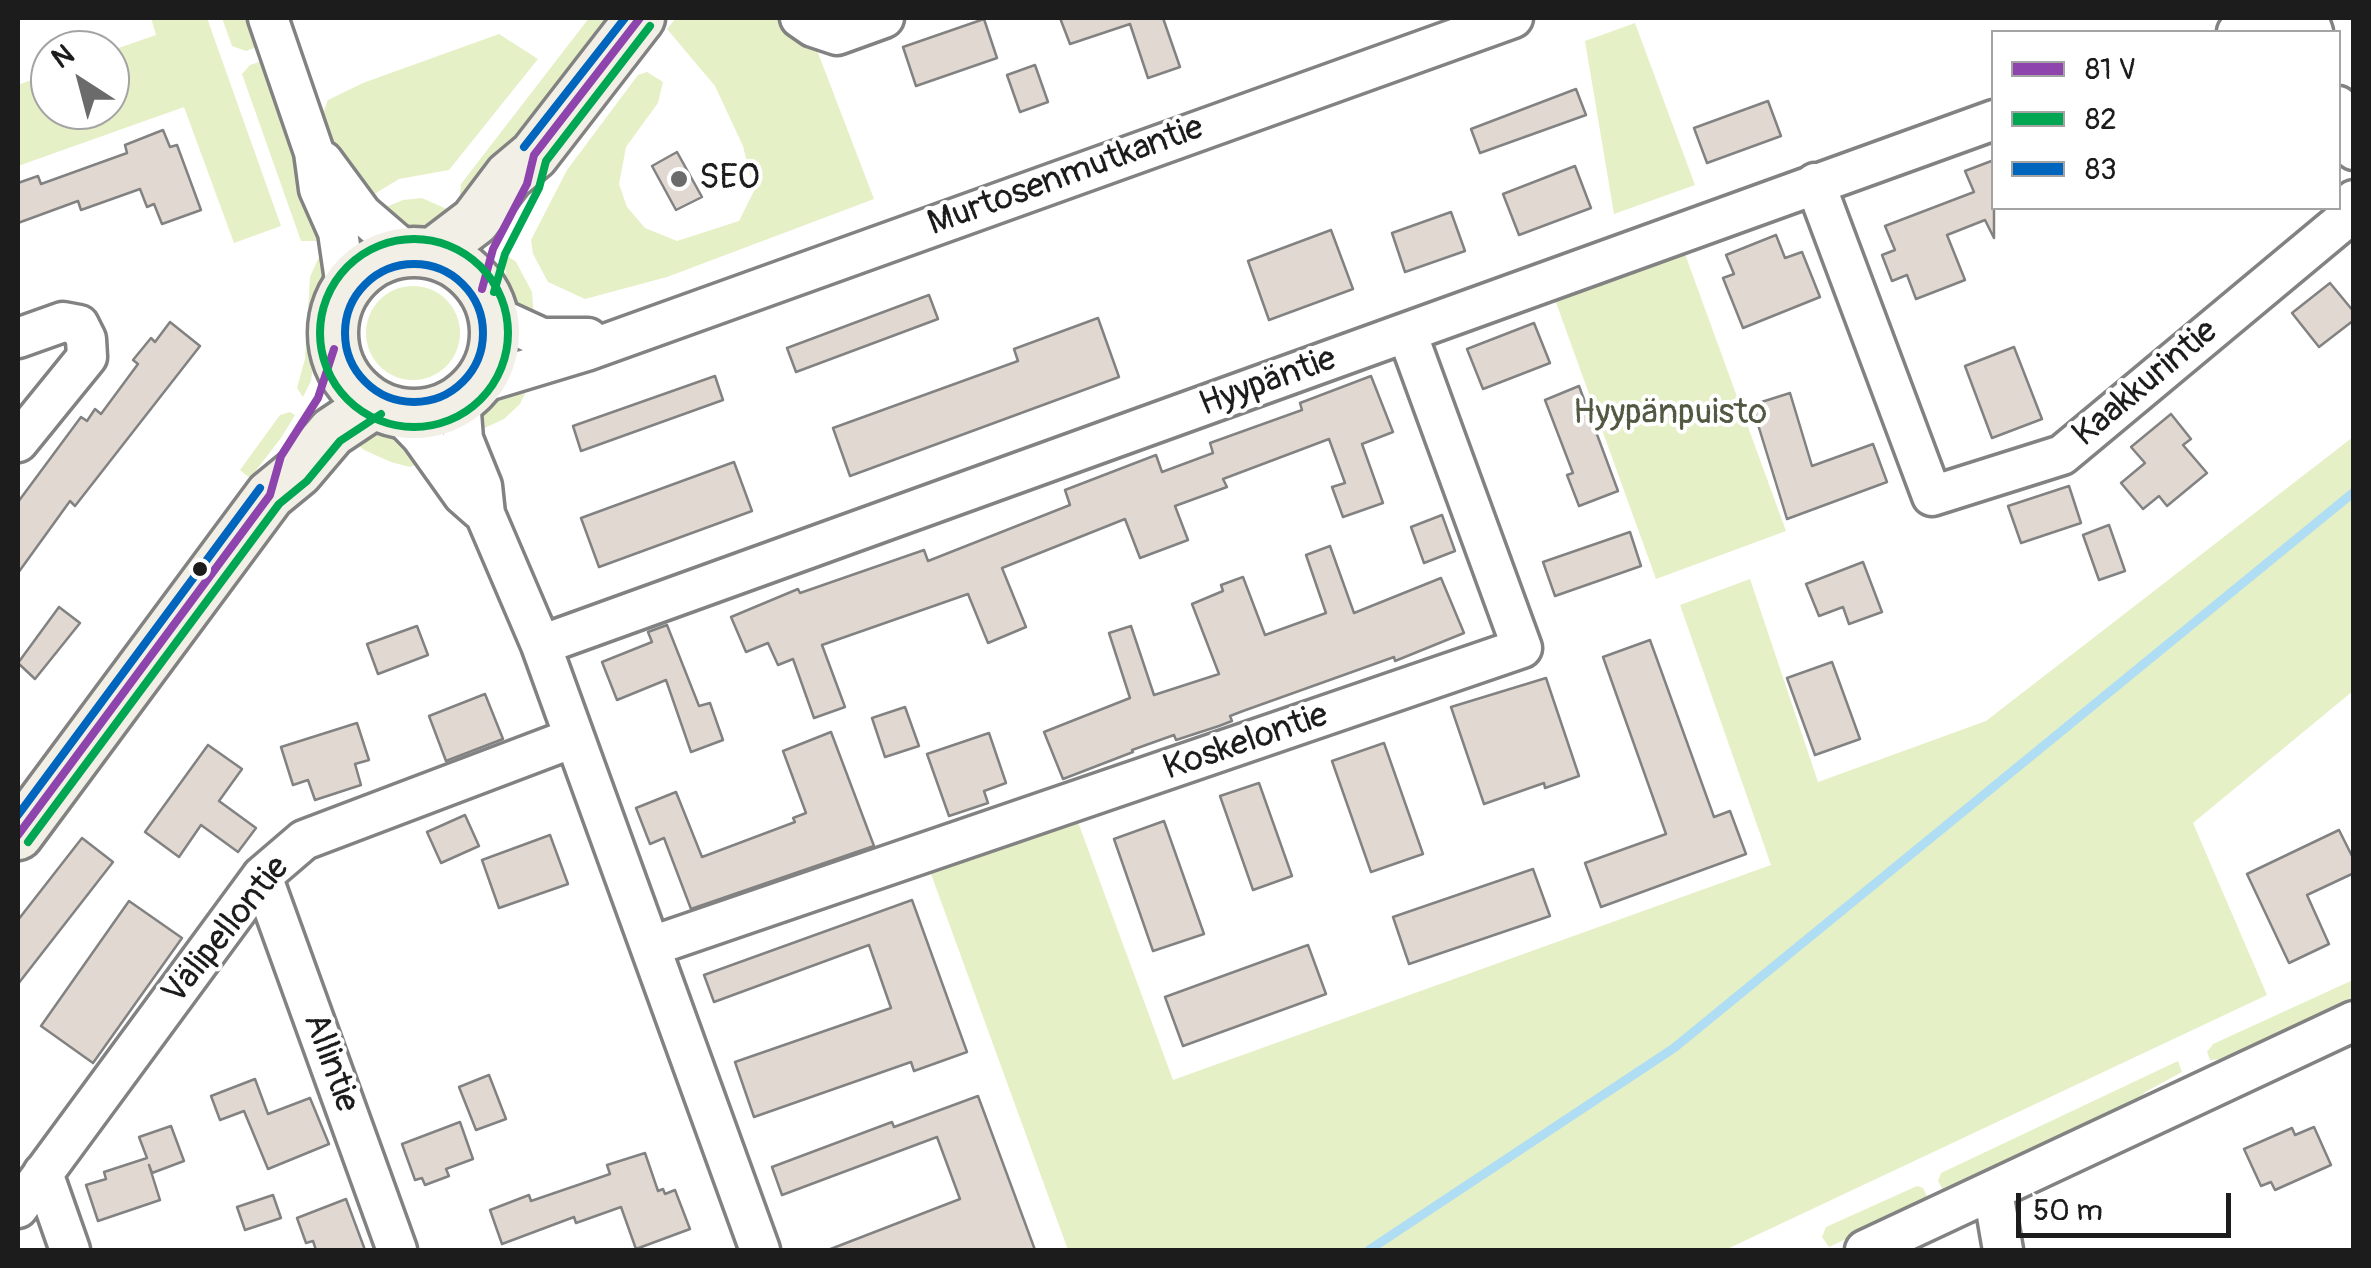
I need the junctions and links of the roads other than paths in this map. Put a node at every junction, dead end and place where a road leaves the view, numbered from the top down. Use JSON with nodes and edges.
{"nodes":[{"id":1,"x":268,"y":18,"type":"edge"},
{"id":2,"x":640,"y":18,"type":"edge"},
{"id":3,"x":800,"y":18,"type":"edge"},
{"id":4,"x":884,"y":18,"type":"edge"},
{"id":5,"x":1512,"y":18,"type":"edge"},
{"id":6,"x":2280,"y":18,"type":"edge"},
{"id":7,"x":2244,"y":30,"type":"edge"},
{"id":8,"x":2341,"y":114,"type":"edge"},
{"id":9,"x":1991,"y":121,"type":"edge"},
{"id":10,"x":2354,"y":150,"type":"edge"},
{"id":11,"x":314,"y":152,"type":"junction"},
{"id":12,"x":534,"y":155,"type":"junction"},
{"id":13,"x":1816,"y":183,"type":"junction"},
{"id":14,"x":2354,"y":200,"type":"edge"},
{"id":15,"x":419,"y":252,"type":"junction"},
{"id":16,"x":346,"y":287,"type":"junction"},
{"id":17,"x":488,"y":302,"type":"junction"},
{"id":18,"x":1407,"y":333,"type":"junction"},
{"id":19,"x":620,"y":336,"type":"junction"},
{"id":20,"x":18,"y":338,"type":"edge"},
{"id":21,"x":334,"y":349,"type":"junction"},
{"id":22,"x":469,"y":392,"type":"junction"},
{"id":23,"x":386,"y":408,"type":"junction"},
{"id":24,"x":18,"y":442,"type":"edge"},
{"id":25,"x":270,"y":494,"type":"junction"},
{"id":26,"x":485,"y":514,"type":"junction"},
{"id":27,"x":541,"y":645,"type":"junction"},
{"id":28,"x":573,"y":738,"type":"junction"},
{"id":29,"x":18,"y":835,"type":"edge"},
{"id":30,"x":262,"y":876,"type":"junction"},
{"id":31,"x":652,"y":946,"type":"junction"},
{"id":32,"x":2354,"y":1022,"type":"edge"},
{"id":33,"x":43,"y":1174,"type":"junction"},
{"id":34,"x":1992,"y":1192,"type":"junction"},
{"id":35,"x":18,"y":1208,"type":"edge"},
{"id":36,"x":70,"y":1250,"type":"edge"},
{"id":37,"x":397,"y":1250,"type":"edge"},
{"id":38,"x":760,"y":1250,"type":"edge"},
{"id":39,"x":1865,"y":1250,"type":"edge"},
{"id":40,"x":2003,"y":1250,"type":"edge"}],
"edges":[{"from":1,"to":11,"type":"street"},
{"from":2,"to":12,"type":"main road"},
{"from":3,"to":4,"type":"street"},
{"from":5,"to":19,"type":"street","name":"Murtosenmutkantie"},
{"from":6,"to":7,"type":"street"},
{"from":8,"to":10,"type":"street"},
{"from":9,"to":13,"type":"street","name":"Hyypäntie"},
{"from":11,"to":15,"type":"street"},
{"from":11,"to":16,"type":"street"},
{"from":12,"to":15,"type":"main road"},
{"from":12,"to":17,"type":"main road"},
{"from":13,"to":14,"type":"street","name":"Kaakkurintie"},
{"from":13,"to":18,"type":"street","name":"Hyypäntie"},
{"from":15,"to":16,"type":"main road"},
{"from":15,"to":17,"type":"main road"},
{"from":16,"to":21,"type":"main road"},
{"from":17,"to":19,"type":"street","name":"Murtosenmutkantie"},
{"from":17,"to":22,"type":"main road"},
{"from":18,"to":27,"type":"street","name":"Hyypäntie"},
{"from":18,"to":31,"type":"street","name":"Koskelontie"},
{"from":19,"to":22,"type":"street","name":"Murtosenmutkantie"},
{"from":20,"to":24,"type":"street"},
{"from":21,"to":23,"type":"main road"},
{"from":21,"to":25,"type":"main road"},
{"from":22,"to":23,"type":"main road"},
{"from":22,"to":26,"type":"street"},
{"from":23,"to":25,"type":"main road"},
{"from":23,"to":26,"type":"street"},
{"from":25,"to":29,"type":"main road"},
{"from":26,"to":27,"type":"street"},
{"from":27,"to":28,"type":"street"},
{"from":28,"to":30,"type":"street","name":"Välipellontie"},
{"from":28,"to":31,"type":"street"},
{"from":30,"to":33,"type":"street","name":"Välipellontie"},
{"from":30,"to":37,"type":"street","name":"Allintie"},
{"from":31,"to":38,"type":"street"},
{"from":32,"to":34,"type":"street"},
{"from":33,"to":35,"type":"street","name":"Välipellontie"},
{"from":33,"to":36,"type":"street"},
{"from":34,"to":39,"type":"street"},
{"from":34,"to":40,"type":"street"}]}
